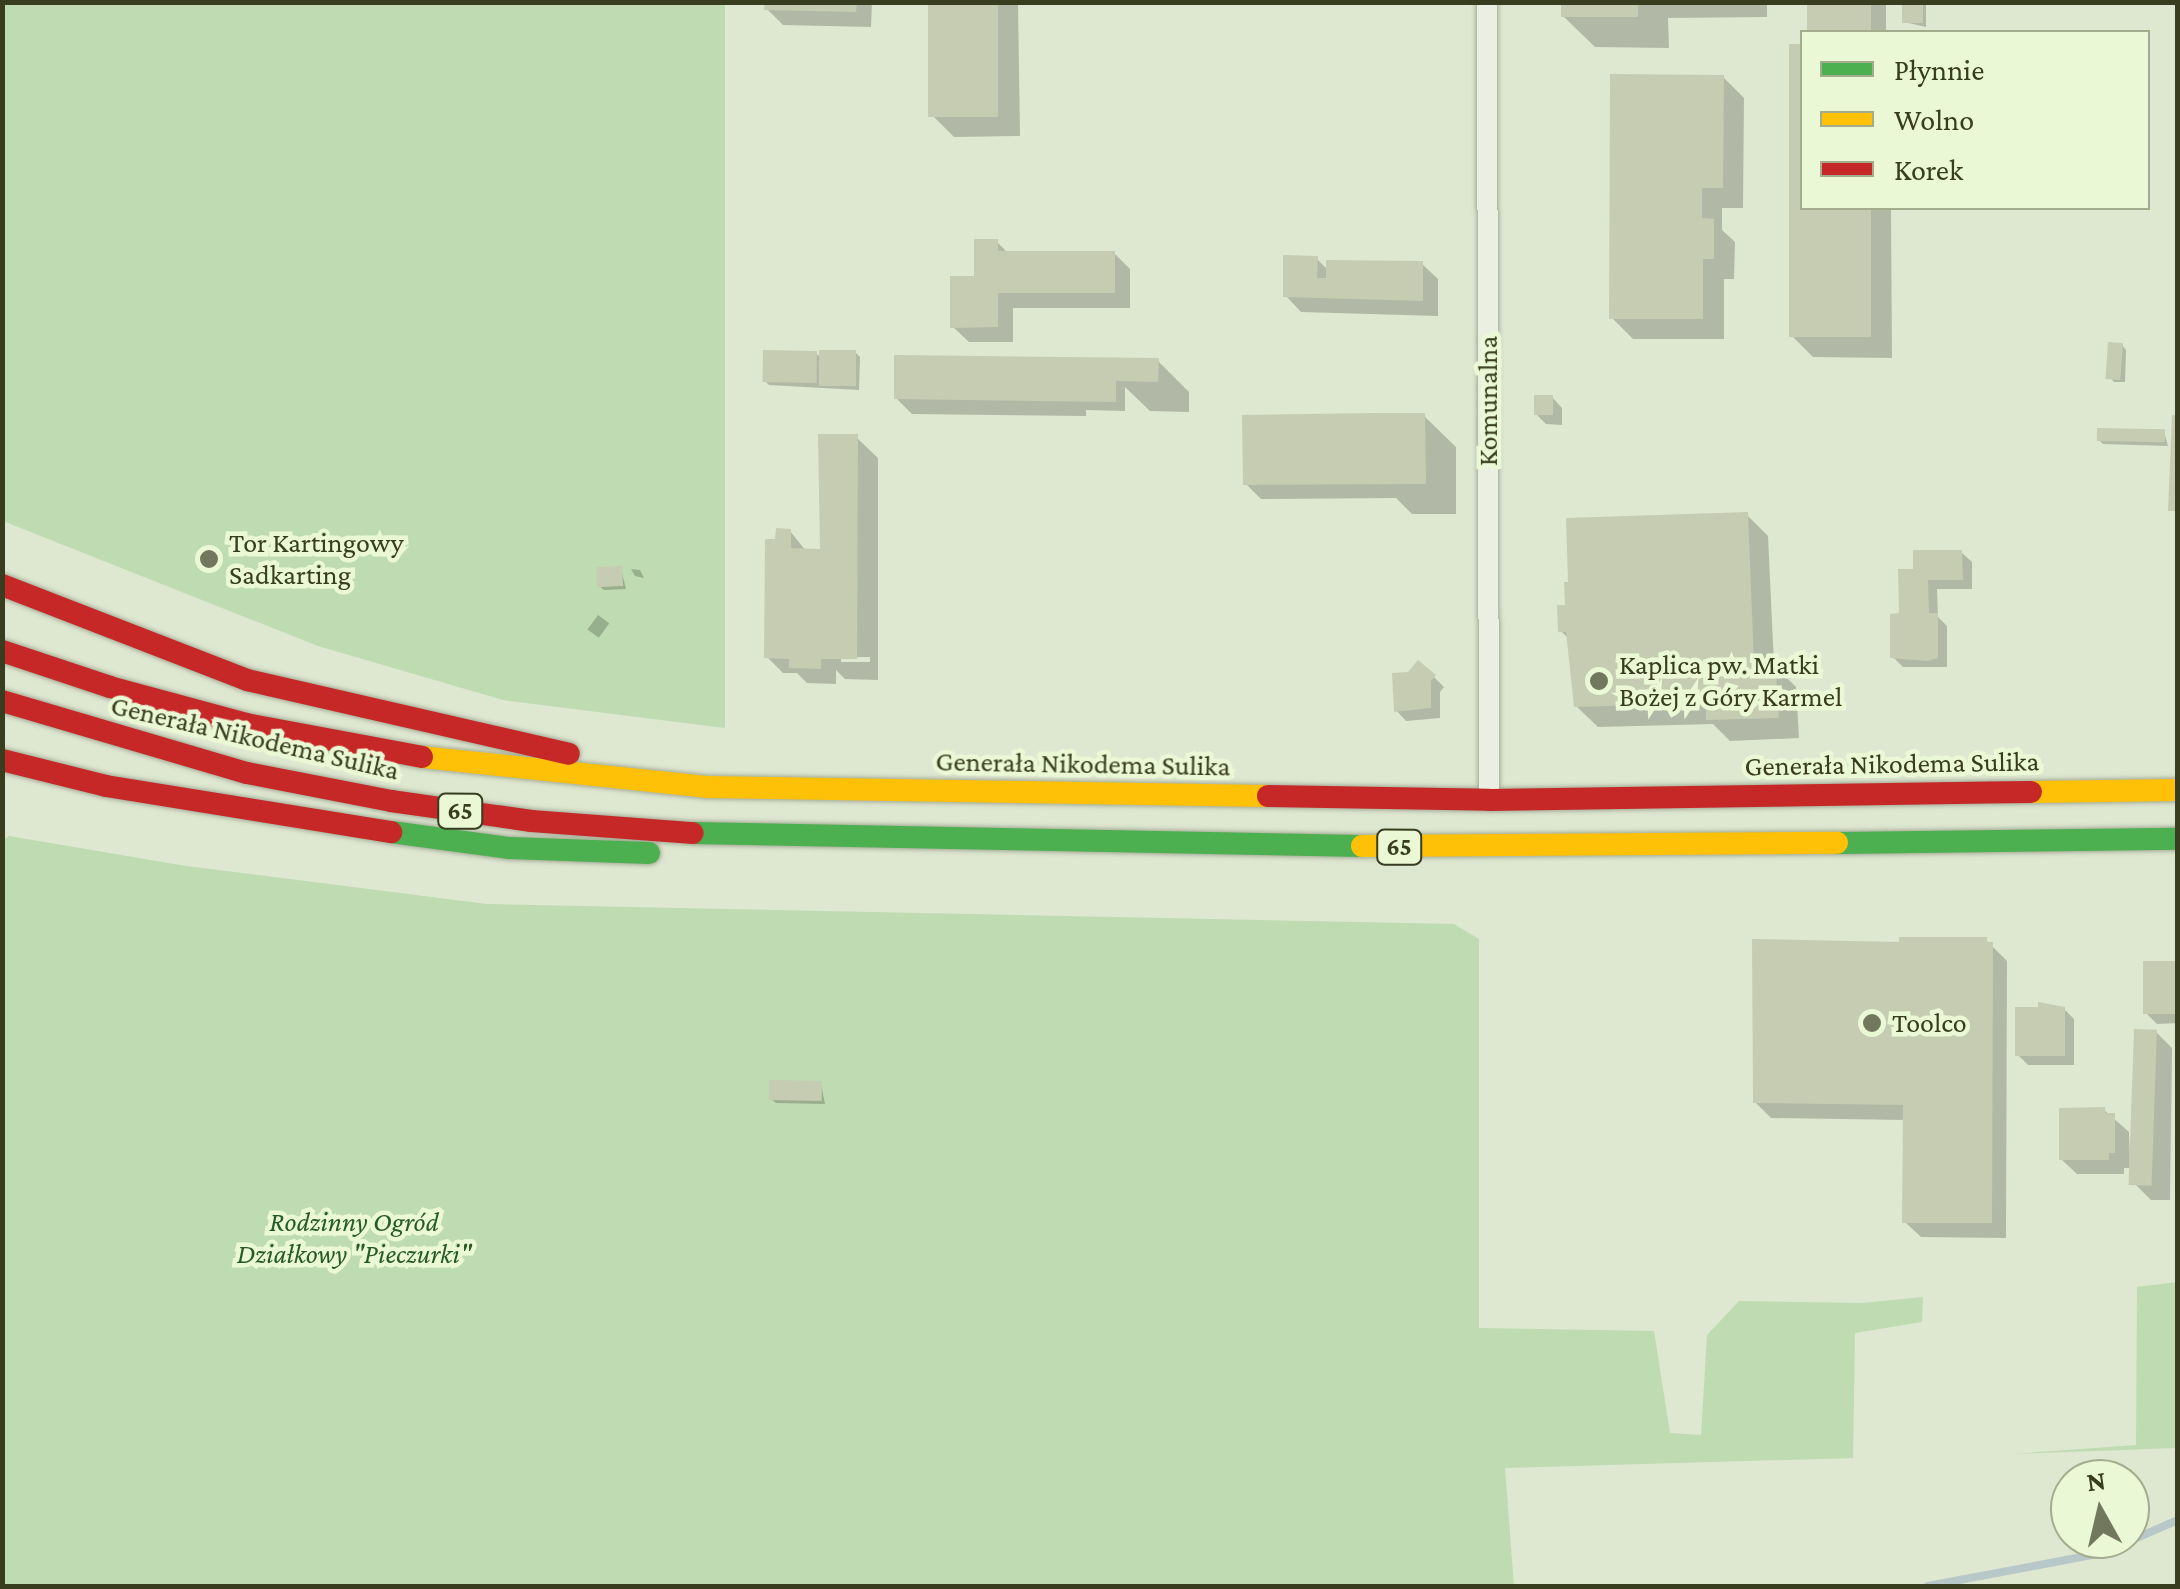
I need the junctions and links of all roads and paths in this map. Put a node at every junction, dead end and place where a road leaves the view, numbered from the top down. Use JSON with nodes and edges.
{"nodes":[{"id":1,"x":1487,"y":2,"type":"edge"},
{"id":2,"x":2,"y":585,"type":"edge"},
{"id":3,"x":2,"y":651,"type":"edge"},
{"id":4,"x":2,"y":701,"type":"edge"},
{"id":5,"x":2,"y":760,"type":"edge"},
{"id":6,"x":2178,"y":790,"type":"edge"},
{"id":7,"x":827,"y":791,"type":"junction"},
{"id":8,"x":1489,"y":800,"type":"junction"},
{"id":9,"x":2178,"y":840,"type":"edge"},
{"id":10,"x":930,"y":842,"type":"junction"}],
"edges":[{"from":1,"to":8,"type":"street","name":"Komunalna"},
{"from":2,"to":7,"type":"highway"},
{"from":3,"to":7,"type":"highway","name":"Generała Nikodema Sulika","number":"65"},
{"from":4,"to":10,"type":"highway","name":"Generała Nikodema Sulika","number":"65"},
{"from":5,"to":10,"type":"highway"},
{"from":6,"to":8,"type":"highway","name":"Generała Nikodema Sulika","number":"65"},
{"from":7,"to":8,"type":"highway","name":"Generała Nikodema Sulika","number":"65"},
{"from":9,"to":10,"type":"highway","name":"Generała Nikodema Sulika","number":"65"}]}
